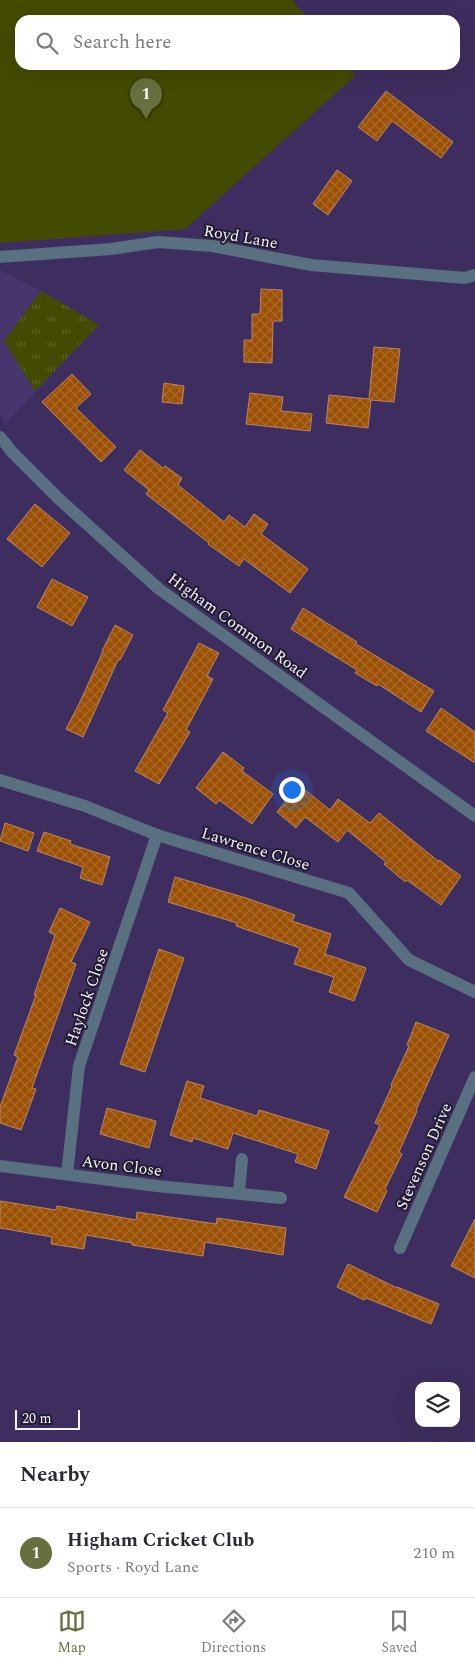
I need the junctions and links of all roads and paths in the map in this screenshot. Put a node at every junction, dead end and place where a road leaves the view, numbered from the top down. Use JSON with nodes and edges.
{"nodes":[{"id":1,"x":0,"y":257,"type":"edge"},
{"id":2,"x":475,"y":275,"type":"edge"},
{"id":3,"x":0,"y":437,"type":"edge"},
{"id":4,"x":0,"y":780,"type":"edge"},
{"id":5,"x":475,"y":816,"type":"edge"},
{"id":6,"x":157,"y":835,"type":"junction"},
{"id":7,"x":475,"y":992,"type":"edge"},
{"id":8,"x":475,"y":1077,"type":"edge"},
{"id":9,"x":242,"y":1159,"type":"dead end"},
{"id":10,"x":0,"y":1166,"type":"edge"},
{"id":11,"x":67,"y":1174,"type":"junction"},
{"id":12,"x":239,"y":1193,"type":"junction"},
{"id":13,"x":281,"y":1198,"type":"dead end"},
{"id":14,"x":400,"y":1248,"type":"dead end"}],
"edges":[{"from":1,"to":2,"type":"street","name":"Royd Lane"},
{"from":3,"to":5,"type":"street","name":"Higham Common Road"},
{"from":4,"to":6,"type":"street","name":"Lawrence Close"},
{"from":6,"to":7,"type":"street","name":"Lawrence Close"},
{"from":6,"to":11,"type":"street","name":"Haylock Close"},
{"from":8,"to":14,"type":"street","name":"Stevenson Drive"},
{"from":9,"to":12,"type":"street"},
{"from":10,"to":11,"type":"street","name":"Avon Close"},
{"from":11,"to":12,"type":"street","name":"Avon Close"},
{"from":12,"to":13,"type":"street","name":"Avon Close"}]}
